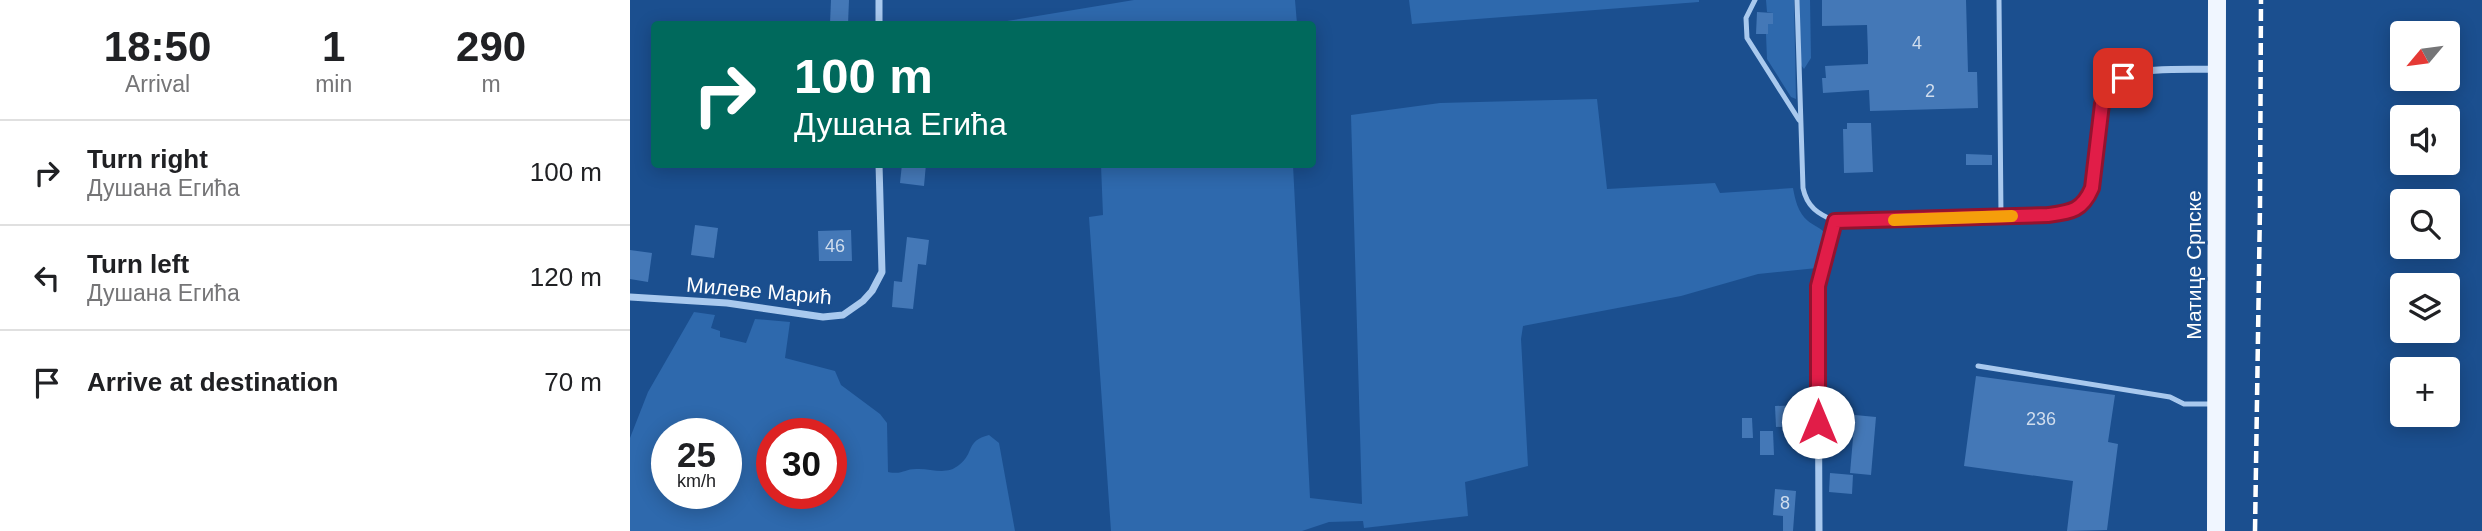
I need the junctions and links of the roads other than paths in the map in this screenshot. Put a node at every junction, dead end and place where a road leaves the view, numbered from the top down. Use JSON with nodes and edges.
{"nodes":[{"id":1,"x":879,"y":0,"type":"edge"},
{"id":2,"x":1755,"y":0,"type":"edge"},
{"id":3,"x":1797,"y":0,"type":"edge"},
{"id":4,"x":1999,"y":0,"type":"edge"},
{"id":5,"x":2217,"y":0,"type":"edge"},
{"id":6,"x":878,"y":21,"type":"edge"},
{"id":7,"x":2217,"y":69,"type":"junction"},
{"id":8,"x":1801,"y":123,"type":"junction"},
{"id":9,"x":879,"y":168,"type":"edge"},
{"id":10,"x":2001,"y":216,"type":"junction"},
{"id":11,"x":1835,"y":221,"type":"junction"},
{"id":12,"x":630,"y":297,"type":"edge"},
{"id":13,"x":1978,"y":366,"type":"dead end"},
{"id":14,"x":2216,"y":404,"type":"junction"},
{"id":15,"x":1819,"y":531,"type":"edge"},
{"id":16,"x":2216,"y":531,"type":"edge"}],
"edges":[{"from":1,"to":6,"type":"street"},
{"from":2,"to":8,"type":"lane"},
{"from":3,"to":8,"type":"lane"},
{"from":4,"to":10,"type":"lane"},
{"from":5,"to":7,"type":"main road","name":"Матице Српске"},
{"from":7,"to":10,"type":"street"},
{"from":7,"to":14,"type":"main road","name":"Матице Српске"},
{"from":8,"to":11,"type":"lane"},
{"from":9,"to":12,"type":"street","name":"Милеве Мaрић"},
{"from":10,"to":11,"type":"street"},
{"from":11,"to":15,"type":"street"},
{"from":13,"to":14,"type":"lane"},
{"from":14,"to":16,"type":"main road","name":"Матице Српске"}]}
